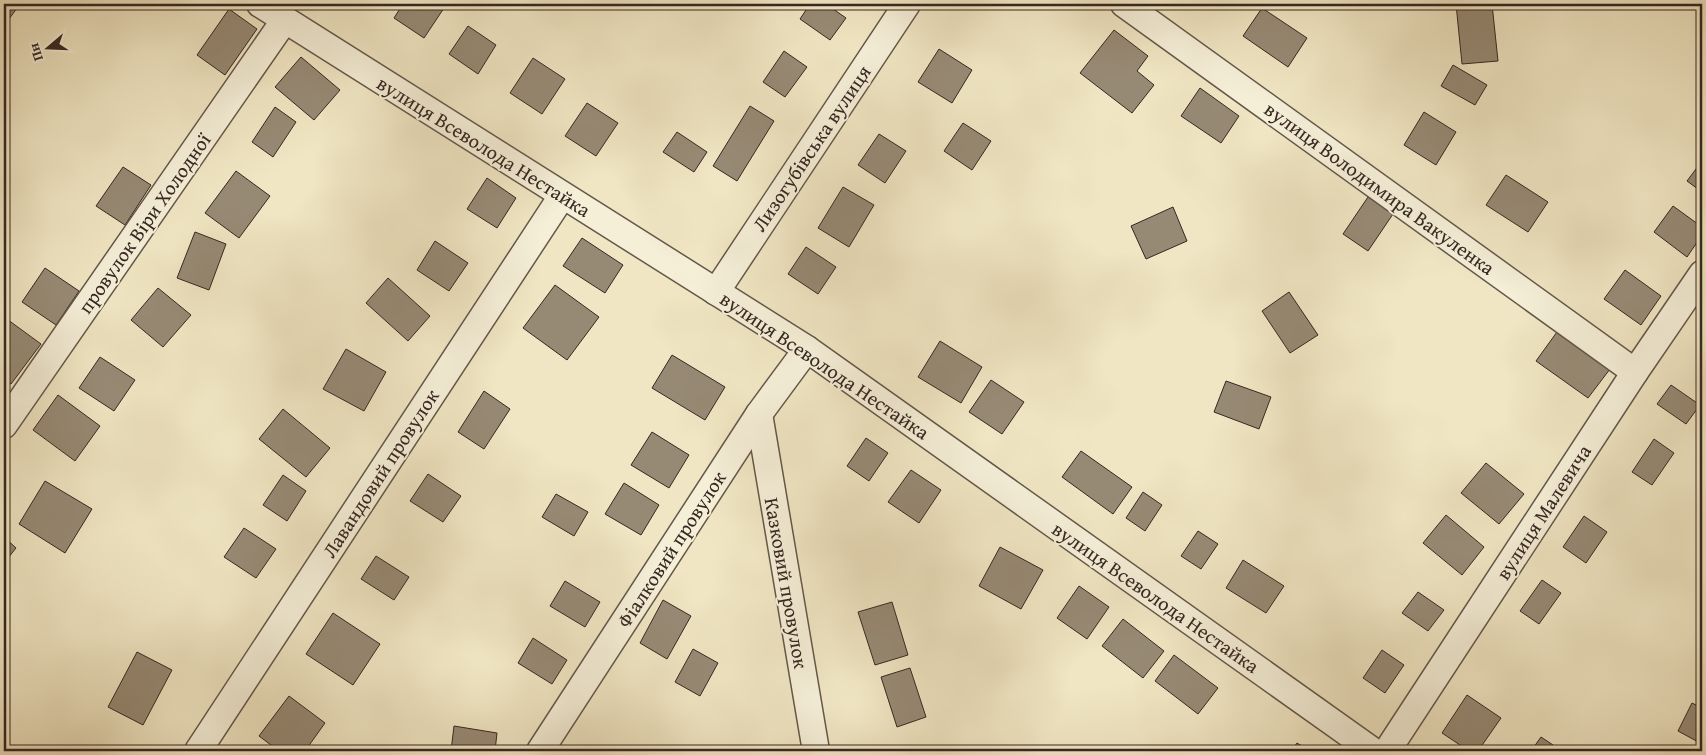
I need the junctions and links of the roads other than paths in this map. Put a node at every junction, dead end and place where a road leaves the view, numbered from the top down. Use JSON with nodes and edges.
{"nodes":[{"id":1,"x":260,"y":4,"type":"edge"},
{"id":2,"x":907,"y":4,"type":"edge"},
{"id":3,"x":1124,"y":4,"type":"edge"},
{"id":4,"x":284,"y":20,"type":"junction"},
{"id":5,"x":562,"y":196,"type":"junction"},
{"id":6,"x":1702,"y":274,"type":"edge"},
{"id":7,"x":716,"y":292,"type":"junction"},
{"id":8,"x":807,"y":349,"type":"junction"},
{"id":9,"x":1635,"y":372,"type":"junction"},
{"id":10,"x":759,"y":414,"type":"junction"},
{"id":11,"x":4,"y":425,"type":"edge"},
{"id":12,"x":198,"y":751,"type":"edge"},
{"id":13,"x":540,"y":751,"type":"edge"},
{"id":14,"x":816,"y":751,"type":"edge"},
{"id":15,"x":1373,"y":751,"type":"edge"},
{"id":16,"x":1387,"y":751,"type":"edge"}],
"edges":[{"from":1,"to":4,"type":"street","name":"вулиця Всеволода Нестайка"},
{"from":2,"to":7,"type":"street","name":"Лизогубівська вулиця"},
{"from":3,"to":9,"type":"street","name":"вулиця Володимира Вакуленка"},
{"from":4,"to":5,"type":"street","name":"вулиця Всеволода Нестайка"},
{"from":4,"to":11,"type":"street","name":"провулок Віри Холодної"},
{"from":5,"to":7,"type":"street","name":"вулиця Всеволода Нестайка"},
{"from":5,"to":12,"type":"street","name":"Лавандовий провулок"},
{"from":6,"to":9,"type":"street","name":"вулиця Малевича"},
{"from":7,"to":8,"type":"street","name":"вулиця Всеволода Нестайка"},
{"from":8,"to":10,"type":"street","name":"Фіалковий провулок"},
{"from":8,"to":15,"type":"street","name":"вулиця Всеволода Нестайка"},
{"from":9,"to":16,"type":"street","name":"вулиця Малевича"},
{"from":10,"to":13,"type":"street","name":"Фіалковий провулок"},
{"from":10,"to":14,"type":"street","name":"Казковий провулок"}]}
